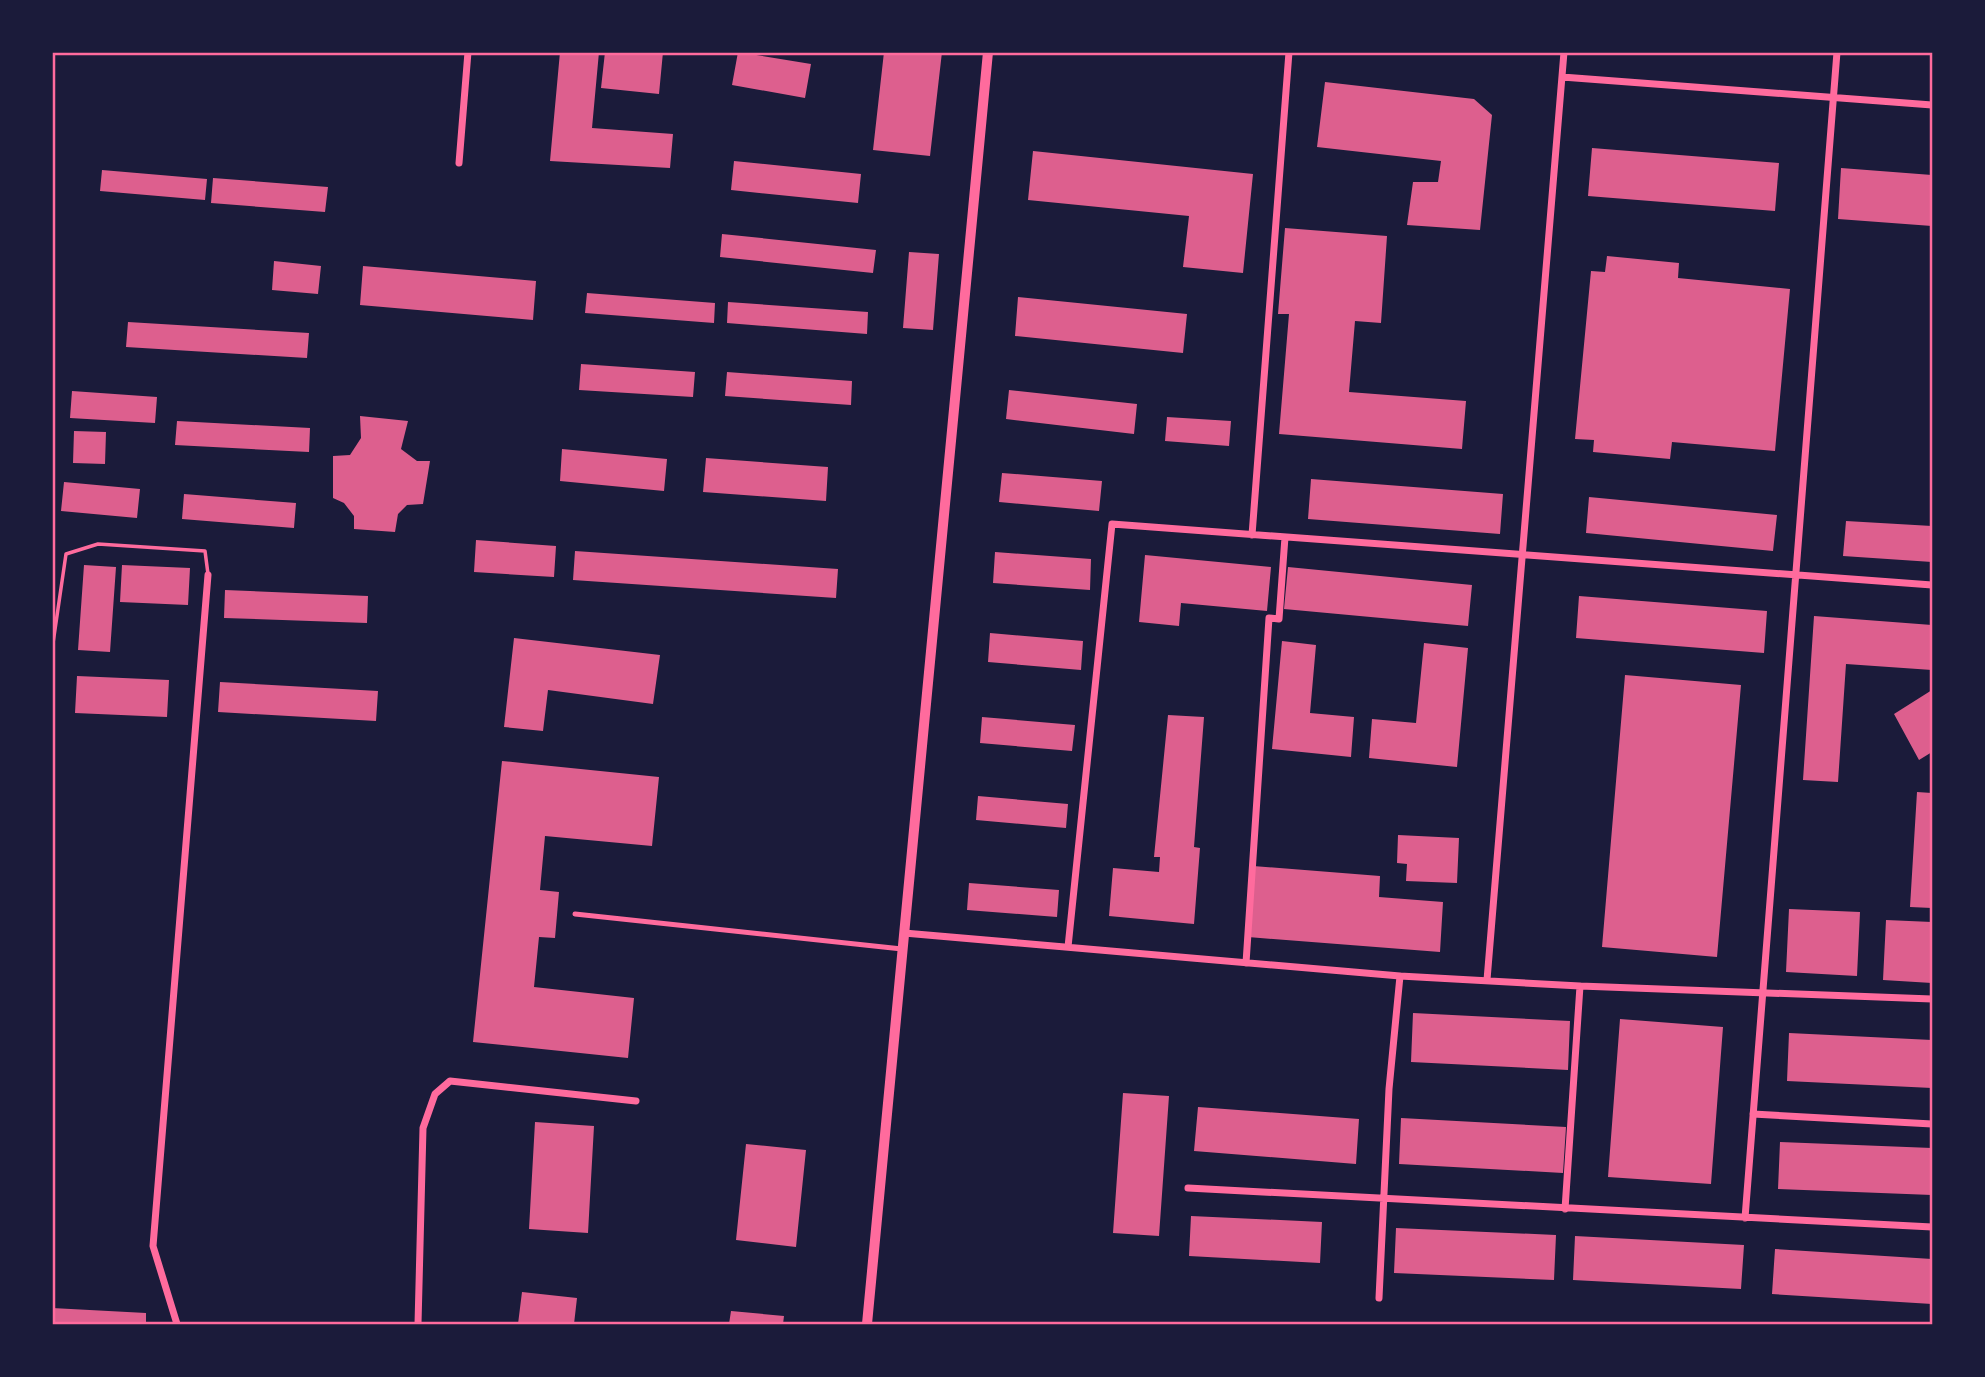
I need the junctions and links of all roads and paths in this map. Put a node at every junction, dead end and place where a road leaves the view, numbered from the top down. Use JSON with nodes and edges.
{"nodes":[{"id":1,"x":468,"y":52,"type":"edge"},
{"id":2,"x":988,"y":52,"type":"edge"},
{"id":3,"x":1289,"y":52,"type":"edge"},
{"id":4,"x":1564,"y":52,"type":"edge"},
{"id":5,"x":1837,"y":52,"type":"edge"},
{"id":6,"x":1562,"y":77,"type":"junction"},
{"id":7,"x":1833,"y":98,"type":"junction"},
{"id":8,"x":1933,"y":105,"type":"edge"},
{"id":9,"x":459,"y":163,"type":"dead end"},
{"id":10,"x":1252,"y":534,"type":"junction"},
{"id":11,"x":1285,"y":537,"type":"junction"},
{"id":12,"x":1522,"y":553,"type":"junction"},
{"id":13,"x":1796,"y":574,"type":"junction"},
{"id":14,"x":208,"y":575,"type":"joint"},
{"id":15,"x":1933,"y":584,"type":"edge"},
{"id":16,"x":52,"y":650,"type":"edge"},
{"id":17,"x":575,"y":914,"type":"dead end"},
{"id":18,"x":904,"y":933,"type":"junction"},
{"id":19,"x":1068,"y":947,"type":"junction"},
{"id":20,"x":903,"y":949,"type":"junction"},
{"id":21,"x":1246,"y":962,"type":"junction"},
{"id":22,"x":1399,"y":976,"type":"junction"},
{"id":23,"x":1487,"y":980,"type":"junction"},
{"id":24,"x":1580,"y":986,"type":"junction"},
{"id":25,"x":1762,"y":993,"type":"junction"},
{"id":26,"x":1933,"y":999,"type":"edge"},
{"id":27,"x":636,"y":1101,"type":"dead end"},
{"id":28,"x":1753,"y":1114,"type":"junction"},
{"id":29,"x":1933,"y":1124,"type":"edge"},
{"id":30,"x":1188,"y":1188,"type":"dead end"},
{"id":31,"x":1384,"y":1199,"type":"junction"},
{"id":32,"x":1565,"y":1209,"type":"junction"},
{"id":33,"x":1745,"y":1218,"type":"junction"},
{"id":34,"x":1933,"y":1227,"type":"edge"},
{"id":35,"x":1379,"y":1298,"type":"dead end"},
{"id":36,"x":177,"y":1325,"type":"edge"},
{"id":37,"x":418,"y":1325,"type":"edge"},
{"id":38,"x":867,"y":1325,"type":"edge"}],
"edges":[{"from":1,"to":9,"type":"street"},
{"from":2,"to":18,"type":"main road"},
{"from":3,"to":10,"type":"street"},
{"from":4,"to":6,"type":"street"},
{"from":5,"to":7,"type":"street"},
{"from":6,"to":7,"type":"street"},
{"from":6,"to":12,"type":"street"},
{"from":7,"to":8,"type":"street"},
{"from":7,"to":13,"type":"street"},
{"from":10,"to":11,"type":"street"},
{"from":10,"to":19,"type":"street"},
{"from":11,"to":12,"type":"street"},
{"from":11,"to":21,"type":"street"},
{"from":12,"to":13,"type":"street"},
{"from":12,"to":23,"type":"street"},
{"from":13,"to":15,"type":"street"},
{"from":13,"to":25,"type":"street"},
{"from":14,"to":16,"type":"lane"},
{"from":14,"to":36,"type":"street"},
{"from":17,"to":20,"type":"street"},
{"from":18,"to":19,"type":"street"},
{"from":18,"to":20,"type":"main road"},
{"from":19,"to":21,"type":"street"},
{"from":20,"to":38,"type":"main road"},
{"from":21,"to":22,"type":"street"},
{"from":22,"to":23,"type":"street"},
{"from":22,"to":31,"type":"street"},
{"from":23,"to":24,"type":"street"},
{"from":24,"to":25,"type":"street"},
{"from":24,"to":32,"type":"street"},
{"from":25,"to":26,"type":"street"},
{"from":25,"to":28,"type":"street"},
{"from":27,"to":37,"type":"street"},
{"from":28,"to":29,"type":"street"},
{"from":28,"to":33,"type":"street"},
{"from":30,"to":31,"type":"street"},
{"from":31,"to":32,"type":"street"},
{"from":31,"to":35,"type":"street"},
{"from":32,"to":33,"type":"street"},
{"from":33,"to":34,"type":"street"}]}
